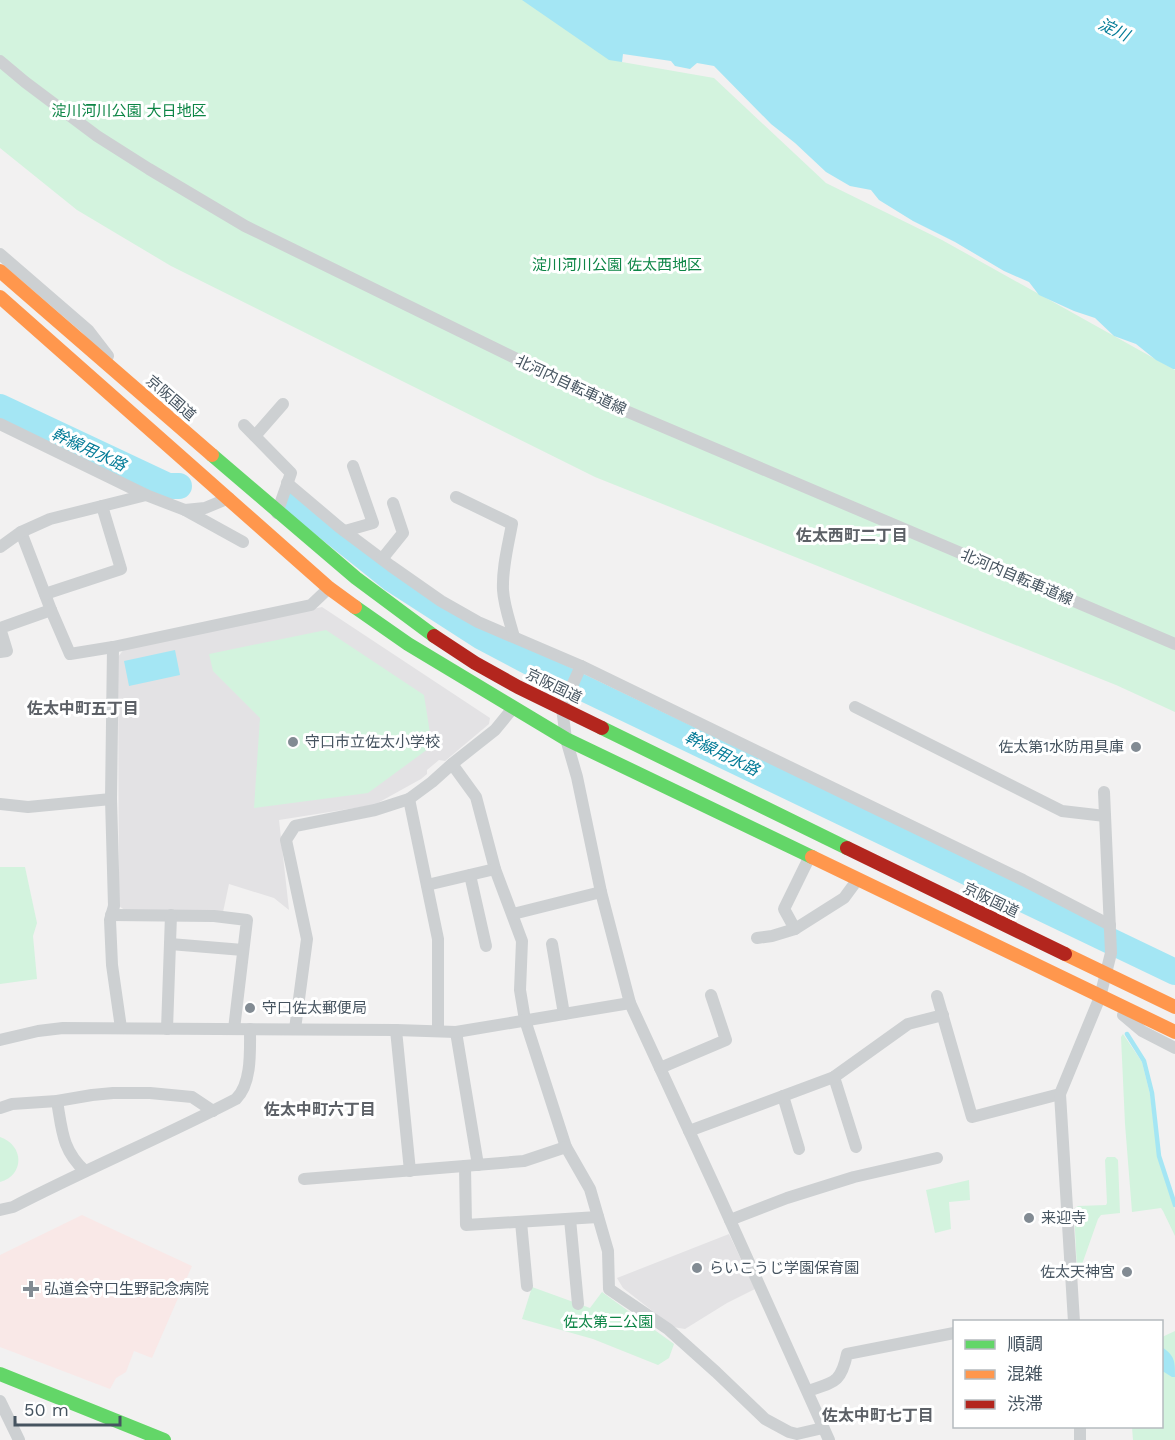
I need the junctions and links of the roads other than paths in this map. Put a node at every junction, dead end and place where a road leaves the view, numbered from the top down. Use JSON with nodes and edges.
{"nodes":[{"id":1,"x":0,"y":61,"type":"edge"},
{"id":2,"x":0,"y":254,"type":"edge"},
{"id":3,"x":1,"y":271,"type":"edge"},
{"id":4,"x":0,"y":297,"type":"edge"},
{"id":5,"x":131,"y":386,"type":"junction"},
{"id":6,"x":283,"y":404,"type":"dead end"},
{"id":7,"x":0,"y":424,"type":"edge"},
{"id":8,"x":244,"y":425,"type":"dead end"},
{"id":9,"x":255,"y":436,"type":"junction"},
{"id":10,"x":353,"y":466,"type":"dead end"},
{"id":11,"x":287,"y":483,"type":"junction"},
{"id":12,"x":146,"y":495,"type":"junction"},
{"id":13,"x":456,"y":497,"type":"dead end"},
{"id":14,"x":229,"y":498,"type":"junction"},
{"id":15,"x":393,"y":503,"type":"dead end"},
{"id":16,"x":102,"y":506,"type":"junction"},
{"id":17,"x":185,"y":510,"type":"junction"},
{"id":18,"x":277,"y":513,"type":"junction"},
{"id":19,"x":345,"y":531,"type":"junction"},
{"id":20,"x":21,"y":532,"type":"junction"},
{"id":21,"x":243,"y":542,"type":"dead end"},
{"id":22,"x":0,"y":547,"type":"edge"},
{"id":23,"x":382,"y":559,"type":"junction"},
{"id":24,"x":329,"y":588,"type":"junction"},
{"id":25,"x":45,"y":594,"type":"junction"},
{"id":26,"x":51,"y":610,"type":"junction"},
{"id":27,"x":514,"y":637,"type":"junction"},
{"id":28,"x":1175,"y":644,"type":"edge"},
{"id":29,"x":113,"y":646,"type":"junction"},
{"id":30,"x":0,"y":652,"type":"edge"},
{"id":31,"x":579,"y":671,"type":"junction"},
{"id":32,"x":855,"y":707,"type":"dead end"},
{"id":33,"x":513,"y":708,"type":"junction"},
{"id":34,"x":562,"y":708,"type":"junction"},
{"id":35,"x":567,"y":739,"type":"junction"},
{"id":36,"x":452,"y":764,"type":"junction"},
{"id":37,"x":1104,"y":792,"type":"dead end"},
{"id":38,"x":111,"y":799,"type":"junction"},
{"id":39,"x":409,"y":799,"type":"junction"},
{"id":40,"x":0,"y":804,"type":"edge"},
{"id":41,"x":1105,"y":816,"type":"junction"},
{"id":42,"x":810,"y":855,"type":"junction"},
{"id":43,"x":495,"y":869,"type":"junction"},
{"id":44,"x":470,"y":875,"type":"junction"},
{"id":45,"x":858,"y":879,"type":"junction"},
{"id":46,"x":427,"y":885,"type":"junction"},
{"id":47,"x":601,"y":892,"type":"junction"},
{"id":48,"x":513,"y":914,"type":"junction"},
{"id":49,"x":111,"y":915,"type":"junction"},
{"id":50,"x":171,"y":915,"type":"junction"},
{"id":51,"x":1110,"y":926,"type":"junction"},
{"id":52,"x":795,"y":929,"type":"junction"},
{"id":53,"x":757,"y":938,"type":"dead end"},
{"id":54,"x":170,"y":944,"type":"junction"},
{"id":55,"x":552,"y":944,"type":"dead end"},
{"id":56,"x":486,"y":946,"type":"dead end"},
{"id":57,"x":243,"y":950,"type":"junction"},
{"id":58,"x":1107,"y":973,"type":"junction"},
{"id":59,"x":711,"y":995,"type":"dead end"},
{"id":60,"x":937,"y":996,"type":"dead end"},
{"id":61,"x":1100,"y":997,"type":"junction"},
{"id":62,"x":630,"y":1003,"type":"junction"},
{"id":63,"x":1175,"y":1007,"type":"edge"},
{"id":64,"x":564,"y":1014,"type":"junction"},
{"id":65,"x":943,"y":1015,"type":"junction"},
{"id":66,"x":525,"y":1020,"type":"junction"},
{"id":67,"x":121,"y":1028,"type":"junction"},
{"id":68,"x":166,"y":1029,"type":"junction"},
{"id":69,"x":234,"y":1029,"type":"junction"},
{"id":70,"x":250,"y":1029,"type":"junction"},
{"id":71,"x":295,"y":1029,"type":"junction"},
{"id":72,"x":396,"y":1030,"type":"junction"},
{"id":73,"x":438,"y":1031,"type":"junction"},
{"id":74,"x":456,"y":1032,"type":"junction"},
{"id":75,"x":1175,"y":1032,"type":"edge"},
{"id":76,"x":0,"y":1040,"type":"edge"},
{"id":77,"x":1175,"y":1048,"type":"edge"},
{"id":78,"x":660,"y":1068,"type":"junction"},
{"id":79,"x":834,"y":1077,"type":"junction"},
{"id":80,"x":1060,"y":1094,"type":"junction"},
{"id":81,"x":783,"y":1096,"type":"junction"},
{"id":82,"x":57,"y":1101,"type":"junction"},
{"id":83,"x":0,"y":1108,"type":"edge"},
{"id":84,"x":213,"y":1111,"type":"junction"},
{"id":85,"x":689,"y":1131,"type":"junction"},
{"id":86,"x":566,"y":1147,"type":"junction"},
{"id":87,"x":856,"y":1147,"type":"dead end"},
{"id":88,"x":799,"y":1149,"type":"dead end"},
{"id":89,"x":937,"y":1158,"type":"dead end"},
{"id":90,"x":471,"y":1166,"type":"junction"},
{"id":91,"x":85,"y":1171,"type":"junction"},
{"id":92,"x":410,"y":1171,"type":"junction"},
{"id":93,"x":304,"y":1179,"type":"dead end"},
{"id":94,"x":0,"y":1210,"type":"edge"},
{"id":95,"x":598,"y":1217,"type":"junction"},
{"id":96,"x":570,"y":1219,"type":"junction"},
{"id":97,"x":730,"y":1220,"type":"junction"},
{"id":98,"x":521,"y":1222,"type":"junction"},
{"id":99,"x":527,"y":1286,"type":"dead end"},
{"id":100,"x":578,"y":1304,"type":"dead end"},
{"id":101,"x":1074,"y":1320,"type":"edge"},
{"id":102,"x":953,"y":1333,"type":"edge"},
{"id":103,"x":0,"y":1374,"type":"edge"},
{"id":104,"x":808,"y":1391,"type":"junction"},
{"id":105,"x":0,"y":1401,"type":"edge"},
{"id":106,"x":823,"y":1428,"type":"junction"},
{"id":107,"x":788,"y":1436,"type":"edge"},
{"id":108,"x":19,"y":1440,"type":"edge"},
{"id":109,"x":164,"y":1440,"type":"edge"},
{"id":110,"x":829,"y":1440,"type":"edge"}],
"edges":[{"from":1,"to":28,"type":"street","name":"北河内自転車道線"},
{"from":2,"to":5,"type":"street"},
{"from":3,"to":5,"type":"main road","name":"京阪国道"},
{"from":4,"to":14,"type":"main road"},
{"from":5,"to":18,"type":"main road","name":"京阪国道"},
{"from":6,"to":9,"type":"street"},
{"from":7,"to":12,"type":"street"},
{"from":8,"to":9,"type":"street"},
{"from":9,"to":11,"type":"street"},
{"from":10,"to":19,"type":"street"},
{"from":11,"to":18,"type":"street"},
{"from":11,"to":19,"type":"street"},
{"from":12,"to":16,"type":"street"},
{"from":12,"to":17,"type":"street"},
{"from":13,"to":27,"type":"street"},
{"from":14,"to":17,"type":"street"},
{"from":14,"to":24,"type":"main road"},
{"from":15,"to":23,"type":"street"},
{"from":16,"to":20,"type":"street"},
{"from":16,"to":25,"type":"street"},
{"from":17,"to":21,"type":"street"},
{"from":18,"to":34,"type":"main road","name":"京阪国道"},
{"from":19,"to":23,"type":"street"},
{"from":20,"to":22,"type":"street"},
{"from":20,"to":25,"type":"street"},
{"from":23,"to":27,"type":"street"},
{"from":24,"to":29,"type":"street"},
{"from":24,"to":33,"type":"main road"},
{"from":25,"to":26,"type":"street"},
{"from":26,"to":29,"type":"street"},
{"from":26,"to":30,"type":"street"},
{"from":27,"to":31,"type":"street"},
{"from":29,"to":38,"type":"street"},
{"from":31,"to":34,"type":"street"},
{"from":31,"to":51,"type":"street"},
{"from":32,"to":41,"type":"street"},
{"from":33,"to":35,"type":"main road"},
{"from":33,"to":36,"type":"street"},
{"from":34,"to":35,"type":"street"},
{"from":34,"to":58,"type":"main road","name":"京阪国道"},
{"from":35,"to":42,"type":"main road"},
{"from":35,"to":47,"type":"street"},
{"from":36,"to":39,"type":"street"},
{"from":36,"to":43,"type":"street"},
{"from":37,"to":41,"type":"street"},
{"from":38,"to":40,"type":"street"},
{"from":38,"to":49,"type":"street"},
{"from":39,"to":46,"type":"street"},
{"from":39,"to":71,"type":"street"},
{"from":41,"to":51,"type":"street"},
{"from":42,"to":45,"type":"main road"},
{"from":42,"to":52,"type":"street"},
{"from":43,"to":44,"type":"street"},
{"from":43,"to":48,"type":"street"},
{"from":44,"to":46,"type":"street"},
{"from":44,"to":56,"type":"street"},
{"from":45,"to":52,"type":"street"},
{"from":45,"to":61,"type":"main road"},
{"from":46,"to":73,"type":"street"},
{"from":47,"to":48,"type":"street"},
{"from":47,"to":62,"type":"street"},
{"from":48,"to":66,"type":"street"},
{"from":49,"to":50,"type":"street"},
{"from":49,"to":67,"type":"street"},
{"from":50,"to":54,"type":"street"},
{"from":50,"to":57,"type":"street"},
{"from":51,"to":58,"type":"street"},
{"from":52,"to":53,"type":"street"},
{"from":54,"to":57,"type":"street"},
{"from":54,"to":68,"type":"street"},
{"from":55,"to":64,"type":"street"},
{"from":57,"to":69,"type":"street"},
{"from":58,"to":61,"type":"street"},
{"from":58,"to":63,"type":"main road","name":"京阪国道"},
{"from":59,"to":78,"type":"street"},
{"from":60,"to":65,"type":"street"},
{"from":61,"to":75,"type":"main road"},
{"from":61,"to":77,"type":"street"},
{"from":61,"to":80,"type":"street"},
{"from":62,"to":64,"type":"street"},
{"from":62,"to":78,"type":"street"},
{"from":64,"to":66,"type":"street"},
{"from":65,"to":79,"type":"street"},
{"from":65,"to":80,"type":"street"},
{"from":66,"to":74,"type":"street"},
{"from":66,"to":86,"type":"street"},
{"from":67,"to":68,"type":"street"},
{"from":67,"to":76,"type":"street"},
{"from":68,"to":69,"type":"street"},
{"from":69,"to":70,"type":"street"},
{"from":70,"to":71,"type":"street"},
{"from":70,"to":84,"type":"street"},
{"from":71,"to":72,"type":"street"},
{"from":72,"to":73,"type":"street"},
{"from":72,"to":92,"type":"street"},
{"from":73,"to":74,"type":"street"},
{"from":74,"to":90,"type":"street"},
{"from":78,"to":85,"type":"street"},
{"from":79,"to":81,"type":"street"},
{"from":79,"to":87,"type":"street"},
{"from":80,"to":101,"type":"street"},
{"from":81,"to":85,"type":"street"},
{"from":81,"to":88,"type":"street"},
{"from":82,"to":83,"type":"street"},
{"from":82,"to":84,"type":"street"},
{"from":82,"to":91,"type":"street"},
{"from":84,"to":91,"type":"street"},
{"from":85,"to":97,"type":"street"},
{"from":86,"to":90,"type":"street"},
{"from":86,"to":95,"type":"street"},
{"from":89,"to":97,"type":"street"},
{"from":90,"to":92,"type":"street"},
{"from":90,"to":98,"type":"street"},
{"from":91,"to":94,"type":"street"},
{"from":92,"to":93,"type":"street"},
{"from":95,"to":96,"type":"street"},
{"from":95,"to":107,"type":"street"},
{"from":96,"to":98,"type":"street"},
{"from":96,"to":100,"type":"street"},
{"from":97,"to":104,"type":"street"},
{"from":98,"to":99,"type":"street"},
{"from":102,"to":104,"type":"street"},
{"from":103,"to":109,"type":"main road"},
{"from":104,"to":106,"type":"street"},
{"from":105,"to":108,"type":"street"},
{"from":106,"to":107,"type":"street"},
{"from":106,"to":110,"type":"street"}]}
